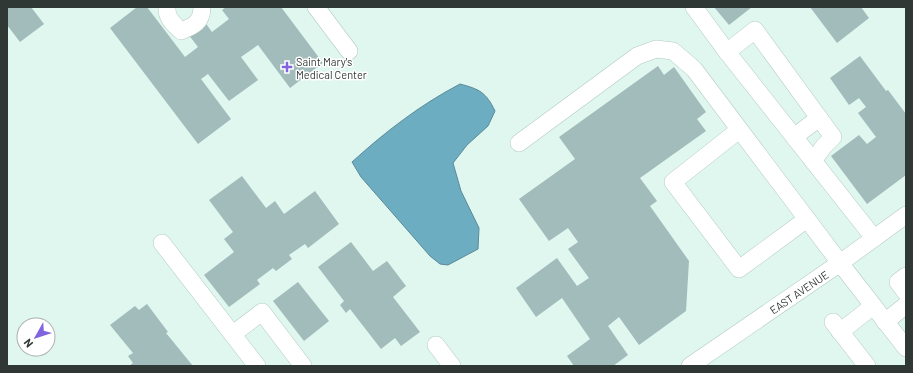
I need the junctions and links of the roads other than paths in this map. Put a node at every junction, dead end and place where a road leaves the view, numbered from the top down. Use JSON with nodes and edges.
{"nodes":[{"id":1,"x":167,"y":7,"type":"edge"},
{"id":2,"x":202,"y":7,"type":"edge"},
{"id":3,"x":316,"y":7,"type":"edge"},
{"id":4,"x":694,"y":7,"type":"edge"},
{"id":5,"x":349,"y":51,"type":"dead end"},
{"id":6,"x":727,"y":52,"type":"junction"},
{"id":7,"x":819,"y":118,"type":"junction"},
{"id":8,"x":740,"y":130,"type":"junction"},
{"id":9,"x":794,"y":137,"type":"junction"},
{"id":10,"x":519,"y":143,"type":"dead end"},
{"id":11,"x":813,"y":161,"type":"junction"},
{"id":12,"x":906,"y":215,"type":"edge"},
{"id":13,"x":807,"y":220,"type":"junction"},
{"id":14,"x":874,"y":238,"type":"junction"},
{"id":15,"x":162,"y":243,"type":"dead end"},
{"id":16,"x":840,"y":264,"type":"junction"},
{"id":17,"x":906,"y":276,"type":"edge"},
{"id":18,"x":906,"y":293,"type":"edge"},
{"id":19,"x":906,"y":305,"type":"edge"},
{"id":20,"x":873,"y":306,"type":"junction"},
{"id":21,"x":885,"y":322,"type":"junction"},
{"id":22,"x":232,"y":334,"type":"junction"},
{"id":23,"x":436,"y":345,"type":"dead end"},
{"id":24,"x":906,"y":348,"type":"edge"},
{"id":25,"x":711,"y":360,"type":"edge"},
{"id":26,"x":257,"y":366,"type":"edge"},
{"id":27,"x":303,"y":366,"type":"edge"},
{"id":28,"x":452,"y":366,"type":"edge"},
{"id":29,"x":690,"y":366,"type":"edge"},
{"id":30,"x":867,"y":366,"type":"edge"}],
"edges":[{"from":1,"to":2,"type":"street"},
{"from":3,"to":5,"type":"street"},
{"from":4,"to":6,"type":"street"},
{"from":6,"to":7,"type":"street"},
{"from":6,"to":9,"type":"street"},
{"from":7,"to":9,"type":"street"},
{"from":7,"to":11,"type":"street"},
{"from":8,"to":10,"type":"street"},
{"from":8,"to":13,"type":"street"},
{"from":8,"to":13,"type":"street"},
{"from":9,"to":11,"type":"street"},
{"from":11,"to":14,"type":"street"},
{"from":12,"to":14,"type":"street","name":"EAST AVENUE"},
{"from":13,"to":16,"type":"street"},
{"from":14,"to":16,"type":"street","name":"EAST AVENUE"},
{"from":15,"to":22,"type":"street"},
{"from":16,"to":20,"type":"street"},
{"from":16,"to":25,"type":"street","name":"EAST AVENUE"},
{"from":17,"to":18,"type":"street"},
{"from":19,"to":21,"type":"street"},
{"from":20,"to":21,"type":"street"},
{"from":20,"to":30,"type":"street"},
{"from":21,"to":24,"type":"street"},
{"from":22,"to":26,"type":"street"},
{"from":22,"to":27,"type":"street"},
{"from":23,"to":28,"type":"street"},
{"from":25,"to":29,"type":"street","name":"EAST AVENUE"}]}
